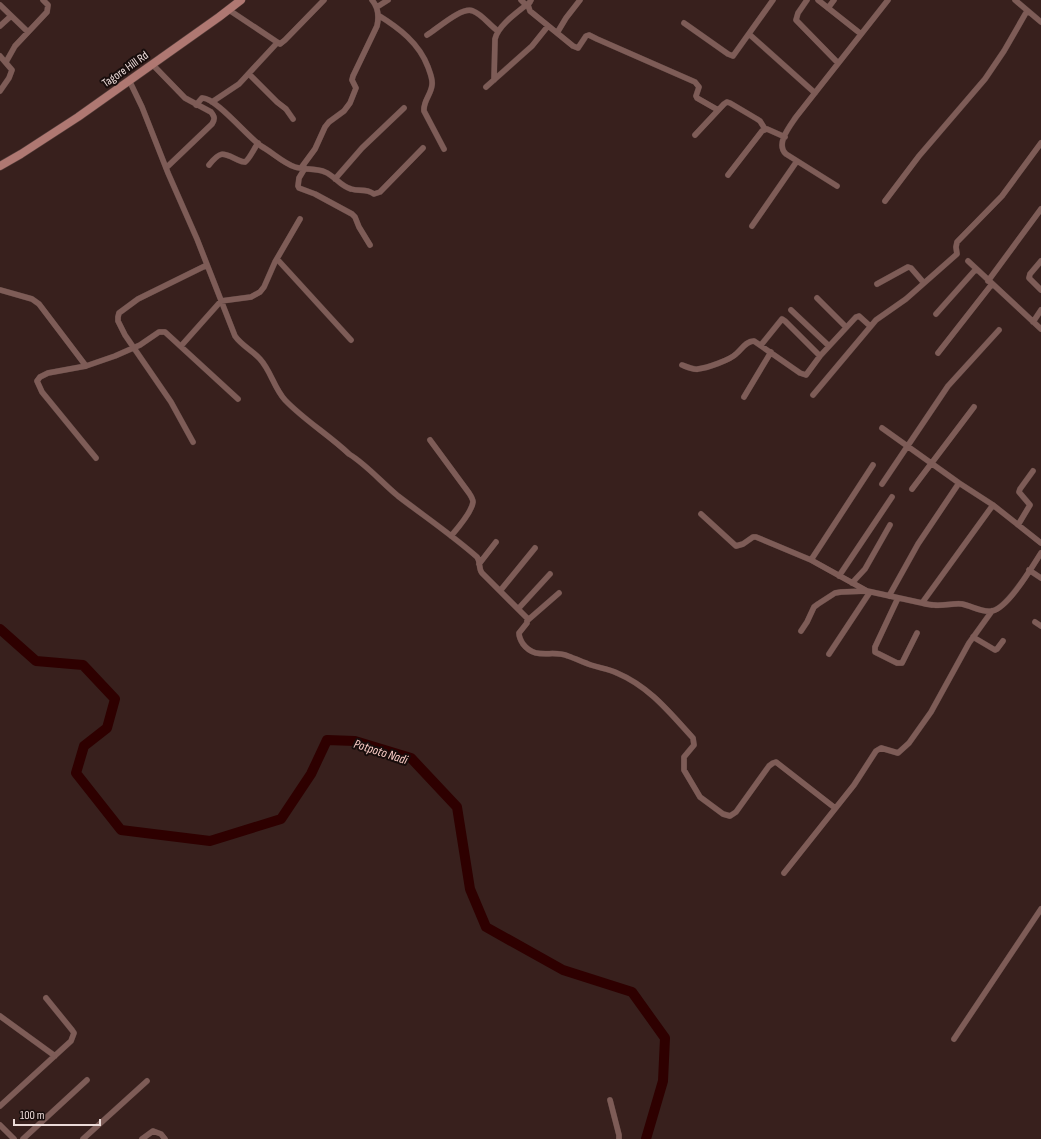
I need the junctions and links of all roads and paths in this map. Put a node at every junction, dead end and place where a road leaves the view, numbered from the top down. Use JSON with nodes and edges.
{"nodes":[{"id":1,"x":43,"y":0,"type":"edge"},
{"id":2,"x":241,"y":0,"type":"edge"},
{"id":3,"x":324,"y":0,"type":"edge"},
{"id":4,"x":372,"y":0,"type":"edge"},
{"id":5,"x":388,"y":0,"type":"edge"},
{"id":6,"x":521,"y":0,"type":"edge"},
{"id":7,"x":580,"y":0,"type":"edge"},
{"id":8,"x":773,"y":0,"type":"edge"},
{"id":9,"x":808,"y":0,"type":"edge"},
{"id":10,"x":818,"y":0,"type":"edge"},
{"id":11,"x":834,"y":0,"type":"edge"},
{"id":12,"x":888,"y":0,"type":"edge"},
{"id":13,"x":1015,"y":0,"type":"edge"},
{"id":14,"x":529,"y":2,"type":"edge"},
{"id":15,"x":0,"y":5,"type":"edge"},
{"id":16,"x":376,"y":7,"type":"junction"},
{"id":17,"x":828,"y":8,"type":"junction"},
{"id":18,"x":229,"y":10,"type":"junction"},
{"id":19,"x":1027,"y":11,"type":"junction"},
{"id":20,"x":378,"y":15,"type":"junction"},
{"id":21,"x":11,"y":16,"type":"junction"},
{"id":22,"x":1041,"y":22,"type":"edge"},
{"id":23,"x":684,"y":23,"type":"dead end"},
{"id":24,"x":0,"y":26,"type":"edge"},
{"id":25,"x":548,"y":26,"type":"junction"},
{"id":26,"x":498,"y":31,"type":"junction"},
{"id":27,"x":28,"y":32,"type":"junction"},
{"id":28,"x":557,"y":33,"type":"junction"},
{"id":29,"x":748,"y":34,"type":"junction"},
{"id":30,"x":861,"y":34,"type":"junction"},
{"id":31,"x":427,"y":35,"type":"dead end"},
{"id":32,"x":277,"y":43,"type":"junction"},
{"id":33,"x":0,"y":56,"type":"edge"},
{"id":34,"x":6,"y":62,"type":"junction"},
{"id":35,"x":838,"y":63,"type":"junction"},
{"id":36,"x":152,"y":64,"type":"junction"},
{"id":37,"x":249,"y":74,"type":"junction"},
{"id":38,"x":129,"y":80,"type":"junction"},
{"id":39,"x":494,"y":80,"type":"junction"},
{"id":40,"x":486,"y":87,"type":"dead end"},
{"id":41,"x":0,"y":91,"type":"edge"},
{"id":42,"x":815,"y":93,"type":"junction"},
{"id":43,"x":212,"y":102,"type":"junction"},
{"id":44,"x":196,"y":105,"type":"junction"},
{"id":45,"x":404,"y":108,"type":"dead end"},
{"id":46,"x":718,"y":110,"type":"junction"},
{"id":47,"x":293,"y":120,"type":"dead end"},
{"id":48,"x":765,"y":129,"type":"junction"},
{"id":49,"x":695,"y":135,"type":"dead end"},
{"id":50,"x":785,"y":137,"type":"junction"},
{"id":51,"x":258,"y":143,"type":"junction"},
{"id":52,"x":1041,"y":143,"type":"edge"},
{"id":53,"x":423,"y":148,"type":"dead end"},
{"id":54,"x":444,"y":149,"type":"dead end"},
{"id":55,"x":797,"y":161,"type":"junction"},
{"id":56,"x":1,"y":165,"type":"edge"},
{"id":57,"x":209,"y":165,"type":"dead end"},
{"id":58,"x":303,"y":168,"type":"junction"},
{"id":59,"x":167,"y":170,"type":"junction"},
{"id":60,"x":728,"y":175,"type":"dead end"},
{"id":61,"x":335,"y":179,"type":"junction"},
{"id":62,"x":837,"y":186,"type":"dead end"},
{"id":63,"x":885,"y":201,"type":"dead end"},
{"id":64,"x":1041,"y":209,"type":"edge"},
{"id":65,"x":300,"y":219,"type":"dead end"},
{"id":66,"x":752,"y":226,"type":"dead end"},
{"id":67,"x":370,"y":245,"type":"dead end"},
{"id":68,"x":277,"y":259,"type":"junction"},
{"id":69,"x":968,"y":261,"type":"dead end"},
{"id":70,"x":1041,"y":261,"type":"edge"},
{"id":71,"x":207,"y":265,"type":"junction"},
{"id":72,"x":976,"y":269,"type":"junction"},
{"id":73,"x":990,"y":282,"type":"junction"},
{"id":74,"x":924,"y":283,"type":"junction"},
{"id":75,"x":877,"y":284,"type":"dead end"},
{"id":76,"x":0,"y":290,"type":"edge"},
{"id":77,"x":1041,"y":290,"type":"edge"},
{"id":78,"x":817,"y":298,"type":"dead end"},
{"id":79,"x":221,"y":301,"type":"junction"},
{"id":80,"x":791,"y":310,"type":"dead end"},
{"id":81,"x":1041,"y":310,"type":"edge"},
{"id":82,"x":936,"y":314,"type":"dead end"},
{"id":83,"x":1033,"y":322,"type":"junction"},
{"id":84,"x":870,"y":326,"type":"junction"},
{"id":85,"x":846,"y":328,"type":"junction"},
{"id":86,"x":1041,"y":329,"type":"edge"},
{"id":87,"x":999,"y":330,"type":"dead end"},
{"id":88,"x":351,"y":340,"type":"dead end"},
{"id":89,"x":761,"y":345,"type":"junction"},
{"id":90,"x":181,"y":346,"type":"junction"},
{"id":91,"x":829,"y":346,"type":"junction"},
{"id":92,"x":133,"y":348,"type":"junction"},
{"id":93,"x":771,"y":352,"type":"junction"},
{"id":94,"x":938,"y":353,"type":"dead end"},
{"id":95,"x":820,"y":356,"type":"junction"},
{"id":96,"x":682,"y":365,"type":"dead end"},
{"id":97,"x":86,"y":366,"type":"junction"},
{"id":98,"x":813,"y":395,"type":"dead end"},
{"id":99,"x":744,"y":397,"type":"dead end"},
{"id":100,"x":238,"y":399,"type":"dead end"},
{"id":101,"x":974,"y":408,"type":"dead end"},
{"id":102,"x":882,"y":428,"type":"dead end"},
{"id":103,"x":430,"y":440,"type":"dead end"},
{"id":104,"x":193,"y":442,"type":"dead end"},
{"id":105,"x":908,"y":446,"type":"junction"},
{"id":106,"x":96,"y":458,"type":"dead end"},
{"id":107,"x":931,"y":464,"type":"junction"},
{"id":108,"x":873,"y":465,"type":"dead end"},
{"id":109,"x":1033,"y":471,"type":"dead end"},
{"id":110,"x":959,"y":483,"type":"junction"},
{"id":111,"x":882,"y":484,"type":"dead end"},
{"id":112,"x":912,"y":489,"type":"dead end"},
{"id":113,"x":892,"y":497,"type":"dead end"},
{"id":114,"x":992,"y":505,"type":"junction"},
{"id":115,"x":701,"y":514,"type":"dead end"},
{"id":116,"x":890,"y":524,"type":"dead end"},
{"id":117,"x":1018,"y":525,"type":"junction"},
{"id":118,"x":451,"y":536,"type":"junction"},
{"id":119,"x":496,"y":542,"type":"dead end"},
{"id":120,"x":1041,"y":543,"type":"edge"},
{"id":121,"x":536,"y":548,"type":"dead end"},
{"id":122,"x":1041,"y":553,"type":"edge"},
{"id":123,"x":811,"y":560,"type":"junction"},
{"id":124,"x":479,"y":564,"type":"junction"},
{"id":125,"x":1029,"y":570,"type":"junction"},
{"id":126,"x":550,"y":574,"type":"dead end"},
{"id":127,"x":840,"y":576,"type":"junction"},
{"id":128,"x":1041,"y":578,"type":"edge"},
{"id":129,"x":852,"y":583,"type":"junction"},
{"id":130,"x":500,"y":591,"type":"junction"},
{"id":131,"x":868,"y":591,"type":"junction"},
{"id":132,"x":559,"y":593,"type":"dead end"},
{"id":133,"x":889,"y":596,"type":"junction"},
{"id":134,"x":898,"y":598,"type":"junction"},
{"id":135,"x":922,"y":603,"type":"junction"},
{"id":136,"x":518,"y":609,"type":"junction"},
{"id":137,"x":992,"y":611,"type":"junction"},
{"id":138,"x":528,"y":620,"type":"junction"},
{"id":139,"x":1035,"y":622,"type":"dead end"},
{"id":140,"x":1041,"y":626,"type":"edge"},
{"id":141,"x":800,"y":630,"type":"dead end"},
{"id":142,"x":917,"y":633,"type":"dead end"},
{"id":143,"x":973,"y":637,"type":"junction"},
{"id":144,"x":1003,"y":640,"type":"dead end"},
{"id":145,"x":829,"y":654,"type":"dead end"},
{"id":146,"x":835,"y":808,"type":"junction"},
{"id":147,"x":784,"y":873,"type":"dead end"},
{"id":148,"x":1041,"y":909,"type":"edge"},
{"id":149,"x":46,"y":998,"type":"dead end"},
{"id":150,"x":0,"y":1016,"type":"edge"},
{"id":151,"x":954,"y":1039,"type":"dead end"},
{"id":152,"x":55,"y":1056,"type":"junction"},
{"id":153,"x":87,"y":1080,"type":"dead end"},
{"id":154,"x":147,"y":1081,"type":"dead end"},
{"id":155,"x":610,"y":1100,"type":"dead end"},
{"id":156,"x":0,"y":1106,"type":"edge"},
{"id":157,"x":0,"y":1125,"type":"edge"},
{"id":158,"x":14,"y":1139,"type":"edge"},
{"id":159,"x":23,"y":1139,"type":"edge"},
{"id":160,"x":82,"y":1139,"type":"edge"},
{"id":161,"x":142,"y":1139,"type":"edge"},
{"id":162,"x":165,"y":1139,"type":"edge"},
{"id":163,"x":619,"y":1139,"type":"edge"}],
"edges":[{"from":1,"to":27,"type":"street"},
{"from":2,"to":18,"type":"main road","name":"Tagore Hill Rd"},
{"from":3,"to":32,"type":"street"},
{"from":4,"to":16,"type":"street"},
{"from":5,"to":16,"type":"street"},
{"from":6,"to":14,"type":"street"},
{"from":7,"to":28,"type":"street"},
{"from":8,"to":29,"type":"street"},
{"from":9,"to":35,"type":"street"},
{"from":10,"to":17,"type":"street"},
{"from":11,"to":17,"type":"street"},
{"from":12,"to":30,"type":"street"},
{"from":13,"to":19,"type":"street"},
{"from":14,"to":25,"type":"street"},
{"from":14,"to":26,"type":"street"},
{"from":15,"to":21,"type":"street"},
{"from":16,"to":20,"type":"street"},
{"from":17,"to":30,"type":"street"},
{"from":18,"to":32,"type":"street"},
{"from":18,"to":36,"type":"main road","name":"Tagore Hill Rd"},
{"from":19,"to":22,"type":"street"},
{"from":19,"to":63,"type":"street"},
{"from":20,"to":54,"type":"street"},
{"from":20,"to":58,"type":"street"},
{"from":21,"to":24,"type":"street"},
{"from":21,"to":27,"type":"street"},
{"from":23,"to":29,"type":"street"},
{"from":25,"to":28,"type":"street"},
{"from":25,"to":39,"type":"street"},
{"from":26,"to":31,"type":"street"},
{"from":26,"to":39,"type":"street"},
{"from":27,"to":34,"type":"street"},
{"from":28,"to":46,"type":"street"},
{"from":29,"to":42,"type":"street"},
{"from":30,"to":35,"type":"street"},
{"from":32,"to":37,"type":"street"},
{"from":33,"to":34,"type":"street"},
{"from":34,"to":41,"type":"street"},
{"from":35,"to":42,"type":"street"},
{"from":36,"to":38,"type":"main road","name":"Tagore Hill Rd"},
{"from":36,"to":44,"type":"street"},
{"from":37,"to":43,"type":"street"},
{"from":37,"to":47,"type":"street"},
{"from":38,"to":56,"type":"main road","name":"Tagore Hill Rd"},
{"from":38,"to":59,"type":"street"},
{"from":39,"to":40,"type":"street"},
{"from":42,"to":50,"type":"street"},
{"from":43,"to":44,"type":"street"},
{"from":43,"to":51,"type":"street"},
{"from":44,"to":59,"type":"street"},
{"from":45,"to":61,"type":"street"},
{"from":46,"to":48,"type":"street"},
{"from":46,"to":49,"type":"street"},
{"from":48,"to":50,"type":"street"},
{"from":48,"to":60,"type":"street"},
{"from":50,"to":55,"type":"street"},
{"from":51,"to":57,"type":"street"},
{"from":51,"to":58,"type":"street"},
{"from":52,"to":74,"type":"street"},
{"from":53,"to":61,"type":"street"},
{"from":55,"to":62,"type":"street"},
{"from":55,"to":66,"type":"street"},
{"from":58,"to":61,"type":"street"},
{"from":58,"to":67,"type":"street"},
{"from":59,"to":71,"type":"street"},
{"from":64,"to":73,"type":"street"},
{"from":65,"to":68,"type":"street"},
{"from":68,"to":79,"type":"street"},
{"from":68,"to":88,"type":"street"},
{"from":69,"to":72,"type":"street"},
{"from":70,"to":77,"type":"street"},
{"from":71,"to":79,"type":"street"},
{"from":71,"to":92,"type":"street"},
{"from":72,"to":73,"type":"street"},
{"from":72,"to":82,"type":"street"},
{"from":73,"to":83,"type":"street"},
{"from":73,"to":94,"type":"street"},
{"from":74,"to":75,"type":"street"},
{"from":74,"to":84,"type":"street"},
{"from":76,"to":97,"type":"street"},
{"from":78,"to":85,"type":"street"},
{"from":79,"to":90,"type":"street"},
{"from":79,"to":118,"type":"street"},
{"from":80,"to":91,"type":"street"},
{"from":81,"to":83,"type":"street"},
{"from":83,"to":86,"type":"street"},
{"from":84,"to":85,"type":"street"},
{"from":84,"to":98,"type":"street"},
{"from":85,"to":91,"type":"street"},
{"from":87,"to":105,"type":"street"},
{"from":89,"to":93,"type":"street"},
{"from":89,"to":95,"type":"street"},
{"from":89,"to":96,"type":"street"},
{"from":90,"to":92,"type":"street"},
{"from":90,"to":100,"type":"street"},
{"from":91,"to":95,"type":"street"},
{"from":92,"to":97,"type":"street"},
{"from":92,"to":104,"type":"street"},
{"from":93,"to":95,"type":"street"},
{"from":93,"to":99,"type":"street"},
{"from":97,"to":106,"type":"street"},
{"from":101,"to":107,"type":"street"},
{"from":102,"to":105,"type":"street"},
{"from":103,"to":118,"type":"street"},
{"from":105,"to":107,"type":"street"},
{"from":105,"to":111,"type":"street"},
{"from":107,"to":110,"type":"street"},
{"from":107,"to":112,"type":"street"},
{"from":108,"to":123,"type":"street"},
{"from":109,"to":117,"type":"street"},
{"from":110,"to":114,"type":"street"},
{"from":110,"to":133,"type":"street"},
{"from":113,"to":127,"type":"street"},
{"from":114,"to":117,"type":"street"},
{"from":114,"to":135,"type":"street"},
{"from":115,"to":123,"type":"street"},
{"from":116,"to":129,"type":"street"},
{"from":117,"to":120,"type":"street"},
{"from":118,"to":124,"type":"street"},
{"from":119,"to":124,"type":"street"},
{"from":121,"to":130,"type":"street"},
{"from":122,"to":125,"type":"street"},
{"from":123,"to":127,"type":"street"},
{"from":124,"to":130,"type":"street"},
{"from":125,"to":128,"type":"street"},
{"from":125,"to":137,"type":"street"},
{"from":126,"to":136,"type":"street"},
{"from":127,"to":129,"type":"street"},
{"from":129,"to":131,"type":"street"},
{"from":130,"to":136,"type":"street"},
{"from":131,"to":133,"type":"street"},
{"from":131,"to":141,"type":"street"},
{"from":131,"to":145,"type":"street"},
{"from":132,"to":138,"type":"street"},
{"from":133,"to":134,"type":"street"},
{"from":134,"to":135,"type":"street"},
{"from":134,"to":142,"type":"street"},
{"from":135,"to":137,"type":"street"},
{"from":136,"to":138,"type":"street"},
{"from":137,"to":143,"type":"street"},
{"from":138,"to":146,"type":"street"},
{"from":139,"to":140,"type":"street"},
{"from":143,"to":144,"type":"street"},
{"from":143,"to":146,"type":"street"},
{"from":146,"to":147,"type":"street"},
{"from":148,"to":151,"type":"street"},
{"from":149,"to":152,"type":"street"},
{"from":150,"to":152,"type":"street"},
{"from":152,"to":156,"type":"street"},
{"from":153,"to":159,"type":"street"},
{"from":154,"to":160,"type":"street"},
{"from":155,"to":163,"type":"street"},
{"from":157,"to":158,"type":"street"},
{"from":161,"to":162,"type":"street"}]}
